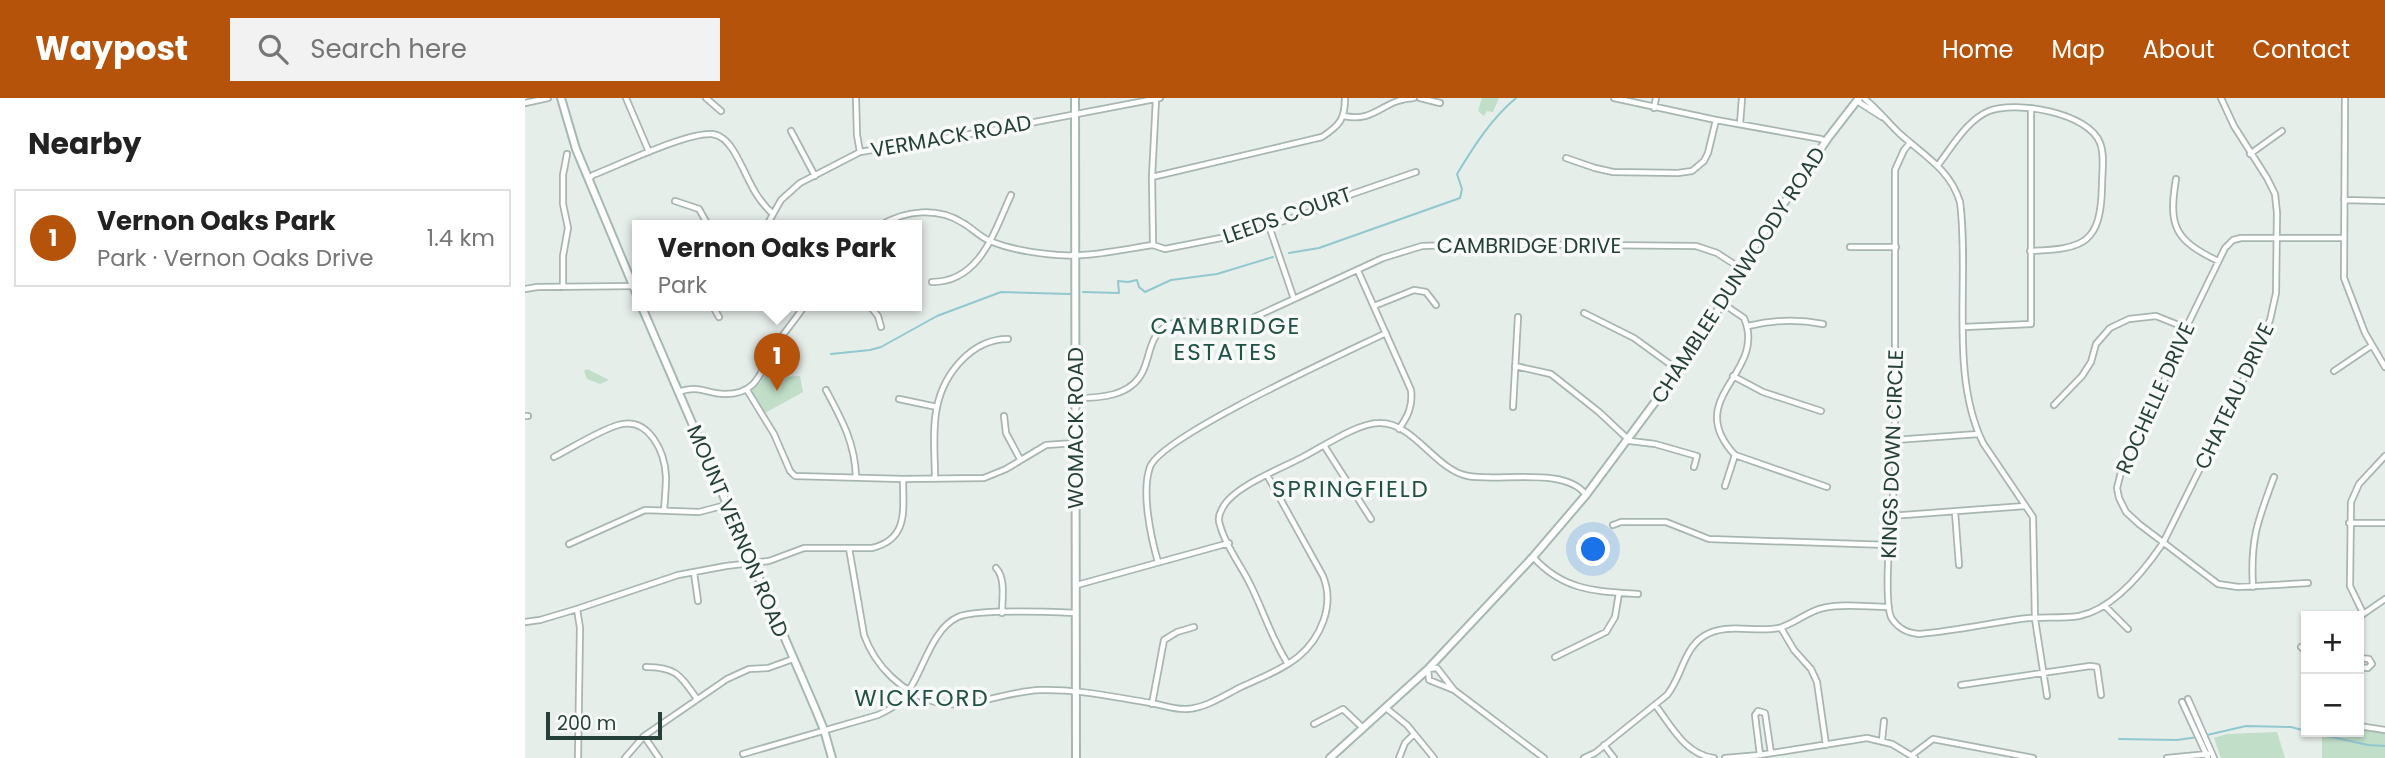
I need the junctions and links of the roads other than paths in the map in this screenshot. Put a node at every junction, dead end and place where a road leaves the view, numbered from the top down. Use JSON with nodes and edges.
{"nodes":[{"id":1,"x":548,"y":98,"type":"edge"},
{"id":2,"x":561,"y":98,"type":"edge"},
{"id":3,"x":626,"y":98,"type":"edge"},
{"id":4,"x":706,"y":98,"type":"edge"},
{"id":5,"x":856,"y":98,"type":"edge"},
{"id":6,"x":1075,"y":98,"type":"edge"},
{"id":7,"x":1158,"y":98,"type":"edge"},
{"id":8,"x":1345,"y":98,"type":"edge"},
{"id":9,"x":1414,"y":98,"type":"edge"},
{"id":10,"x":1420,"y":98,"type":"edge"},
{"id":11,"x":1614,"y":98,"type":"edge"},
{"id":12,"x":1656,"y":98,"type":"edge"},
{"id":13,"x":1742,"y":98,"type":"edge"},
{"id":14,"x":2221,"y":98,"type":"edge"},
{"id":15,"x":2344,"y":98,"type":"edge"},
{"id":16,"x":1860,"y":99,"type":"edge"},
{"id":17,"x":525,"y":103,"type":"edge"},
{"id":18,"x":1440,"y":103,"type":"dead end"},
{"id":19,"x":1654,"y":108,"type":"junction"},
{"id":20,"x":2031,"y":108,"type":"junction"},
{"id":21,"x":721,"y":111,"type":"dead end"},
{"id":22,"x":1074,"y":114,"type":"junction"},
{"id":23,"x":1344,"y":116,"type":"junction"},
{"id":24,"x":1716,"y":120,"type":"junction"},
{"id":25,"x":1740,"y":124,"type":"junction"},
{"id":26,"x":791,"y":131,"type":"dead end"},
{"id":27,"x":2282,"y":131,"type":"dead end"},
{"id":28,"x":1826,"y":142,"type":"junction"},
{"id":29,"x":1910,"y":143,"type":"junction"},
{"id":30,"x":649,"y":152,"type":"junction"},
{"id":31,"x":860,"y":152,"type":"junction"},
{"id":32,"x":2250,"y":154,"type":"junction"},
{"id":33,"x":566,"y":155,"type":"dead end"},
{"id":34,"x":1566,"y":158,"type":"dead end"},
{"id":35,"x":1938,"y":165,"type":"junction"},
{"id":36,"x":1416,"y":172,"type":"dead end"},
{"id":37,"x":815,"y":176,"type":"junction"},
{"id":38,"x":1152,"y":177,"type":"junction"},
{"id":39,"x":589,"y":179,"type":"junction"},
{"id":40,"x":2176,"y":179,"type":"dead end"},
{"id":41,"x":1011,"y":195,"type":"dead end"},
{"id":42,"x":2344,"y":200,"type":"junction"},
{"id":43,"x":675,"y":201,"type":"dead end"},
{"id":44,"x":2385,"y":201,"type":"edge"},
{"id":45,"x":773,"y":214,"type":"junction"},
{"id":46,"x":705,"y":220,"type":"edge"},
{"id":47,"x":770,"y":220,"type":"edge"},
{"id":48,"x":892,"y":220,"type":"edge"},
{"id":49,"x":1269,"y":226,"type":"junction"},
{"id":50,"x":2277,"y":237,"type":"junction"},
{"id":51,"x":2344,"y":238,"type":"junction"},
{"id":52,"x":989,"y":241,"type":"junction"},
{"id":53,"x":1153,"y":245,"type":"junction"},
{"id":54,"x":1850,"y":247,"type":"dead end"},
{"id":55,"x":1896,"y":247,"type":"junction"},
{"id":56,"x":2030,"y":251,"type":"junction"},
{"id":57,"x":1074,"y":256,"type":"junction"},
{"id":58,"x":2218,"y":261,"type":"junction"},
{"id":59,"x":1740,"y":268,"type":"junction"},
{"id":60,"x":1358,"y":271,"type":"junction"},
{"id":61,"x":632,"y":279,"type":"edge"},
{"id":62,"x":932,"y":282,"type":"dead end"},
{"id":63,"x":632,"y":286,"type":"edge"},
{"id":64,"x":563,"y":287,"type":"junction"},
{"id":65,"x":525,"y":289,"type":"edge"},
{"id":66,"x":1294,"y":299,"type":"junction"},
{"id":67,"x":1722,"y":303,"type":"junction"},
{"id":68,"x":1436,"y":304,"type":"dead end"},
{"id":69,"x":1374,"y":306,"type":"junction"},
{"id":70,"x":644,"y":311,"type":"edge"},
{"id":71,"x":716,"y":311,"type":"edge"},
{"id":72,"x":800,"y":311,"type":"edge"},
{"id":73,"x":874,"y":311,"type":"edge"},
{"id":74,"x":1584,"y":313,"type":"dead end"},
{"id":75,"x":719,"y":317,"type":"dead end"},
{"id":76,"x":1518,"y":317,"type":"dead end"},
{"id":77,"x":1823,"y":324,"type":"dead end"},
{"id":78,"x":1747,"y":326,"type":"junction"},
{"id":79,"x":881,"y":327,"type":"dead end"},
{"id":80,"x":1964,"y":327,"type":"junction"},
{"id":81,"x":2186,"y":328,"type":"junction"},
{"id":82,"x":1386,"y":332,"type":"junction"},
{"id":83,"x":1008,"y":339,"type":"dead end"},
{"id":84,"x":2371,"y":346,"type":"junction"},
{"id":85,"x":1515,"y":366,"type":"junction"},
{"id":86,"x":2385,"y":367,"type":"edge"},
{"id":87,"x":1678,"y":370,"type":"junction"},
{"id":88,"x":2334,"y":371,"type":"dead end"},
{"id":89,"x":1734,"y":376,"type":"junction"},
{"id":90,"x":747,"y":390,"type":"junction"},
{"id":91,"x":826,"y":390,"type":"dead end"},
{"id":92,"x":678,"y":392,"type":"junction"},
{"id":93,"x":1075,"y":398,"type":"junction"},
{"id":94,"x":899,"y":400,"type":"dead end"},
{"id":95,"x":2054,"y":405,"type":"dead end"},
{"id":96,"x":937,"y":407,"type":"junction"},
{"id":97,"x":1513,"y":407,"type":"dead end"},
{"id":98,"x":1821,"y":411,"type":"dead end"},
{"id":99,"x":1004,"y":416,"type":"dead end"},
{"id":100,"x":1399,"y":429,"type":"junction"},
{"id":101,"x":1978,"y":433,"type":"junction"},
{"id":102,"x":1628,"y":438,"type":"junction"},
{"id":103,"x":1895,"y":440,"type":"junction"},
{"id":104,"x":1075,"y":443,"type":"junction"},
{"id":105,"x":1325,"y":447,"type":"junction"},
{"id":106,"x":1735,"y":455,"type":"junction"},
{"id":107,"x":2385,"y":456,"type":"edge"},
{"id":108,"x":554,"y":457,"type":"dead end"},
{"id":109,"x":1020,"y":459,"type":"junction"},
{"id":110,"x":1694,"y":467,"type":"dead end"},
{"id":111,"x":1267,"y":475,"type":"junction"},
{"id":112,"x":856,"y":477,"type":"junction"},
{"id":113,"x":2274,"y":477,"type":"dead end"},
{"id":114,"x":903,"y":479,"type":"junction"},
{"id":115,"x":935,"y":479,"type":"junction"},
{"id":116,"x":1725,"y":486,"type":"dead end"},
{"id":117,"x":1827,"y":487,"type":"dead end"},
{"id":118,"x":1586,"y":495,"type":"junction"},
{"id":119,"x":726,"y":505,"type":"junction"},
{"id":120,"x":2026,"y":506,"type":"junction"},
{"id":121,"x":664,"y":510,"type":"junction"},
{"id":122,"x":1955,"y":512,"type":"junction"},
{"id":123,"x":1890,"y":516,"type":"junction"},
{"id":124,"x":1371,"y":519,"type":"dead end"},
{"id":125,"x":2349,"y":523,"type":"junction"},
{"id":126,"x":2385,"y":523,"type":"edge"},
{"id":127,"x":1613,"y":525,"type":"dead end"},
{"id":128,"x":1229,"y":543,"type":"junction"},
{"id":129,"x":2163,"y":543,"type":"junction"},
{"id":130,"x":569,"y":544,"type":"dead end"},
{"id":131,"x":1888,"y":545,"type":"junction"},
{"id":132,"x":849,"y":548,"type":"junction"},
{"id":133,"x":1533,"y":558,"type":"junction"},
{"id":134,"x":769,"y":561,"type":"junction"},
{"id":135,"x":751,"y":562,"type":"junction"},
{"id":136,"x":1158,"y":562,"type":"junction"},
{"id":137,"x":1959,"y":565,"type":"dead end"},
{"id":138,"x":996,"y":568,"type":"dead end"},
{"id":139,"x":694,"y":573,"type":"junction"},
{"id":140,"x":759,"y":579,"type":"junction"},
{"id":141,"x":2308,"y":583,"type":"dead end"},
{"id":142,"x":1077,"y":585,"type":"junction"},
{"id":143,"x":2253,"y":587,"type":"junction"},
{"id":144,"x":1619,"y":593,"type":"junction"},
{"id":145,"x":1638,"y":594,"type":"dead end"},
{"id":146,"x":2385,"y":599,"type":"edge"},
{"id":147,"x":698,"y":601,"type":"dead end"},
{"id":148,"x":2105,"y":606,"type":"junction"},
{"id":149,"x":1889,"y":607,"type":"junction"},
{"id":150,"x":577,"y":609,"type":"junction"},
{"id":151,"x":2359,"y":611,"type":"edge"},
{"id":152,"x":1076,"y":612,"type":"junction"},
{"id":153,"x":1002,"y":613,"type":"junction"},
{"id":154,"x":2364,"y":613,"type":"edge"},
{"id":155,"x":2035,"y":619,"type":"junction"},
{"id":156,"x":525,"y":622,"type":"edge"},
{"id":157,"x":1194,"y":626,"type":"dead end"},
{"id":158,"x":1781,"y":627,"type":"junction"},
{"id":159,"x":2128,"y":629,"type":"dead end"},
{"id":160,"x":1555,"y":657,"type":"dead end"},
{"id":161,"x":2364,"y":658,"type":"edge"},
{"id":162,"x":793,"y":659,"type":"junction"},
{"id":163,"x":1288,"y":664,"type":"junction"},
{"id":164,"x":646,"y":667,"type":"dead end"},
{"id":165,"x":2364,"y":668,"type":"edge"},
{"id":166,"x":1428,"y":669,"type":"junction"},
{"id":167,"x":2042,"y":672,"type":"junction"},
{"id":168,"x":1961,"y":685,"type":"dead end"},
{"id":169,"x":909,"y":690,"type":"junction"},
{"id":170,"x":1454,"y":690,"type":"junction"},
{"id":171,"x":1076,"y":691,"type":"junction"},
{"id":172,"x":2101,"y":695,"type":"dead end"},
{"id":173,"x":2047,"y":696,"type":"dead end"},
{"id":174,"x":697,"y":699,"type":"junction"},
{"id":175,"x":2185,"y":700,"type":"dead end"},
{"id":176,"x":1152,"y":704,"type":"junction"},
{"id":177,"x":1656,"y":706,"type":"junction"},
{"id":178,"x":1387,"y":708,"type":"junction"},
{"id":179,"x":1884,"y":720,"type":"dead end"},
{"id":180,"x":1314,"y":723,"type":"dead end"},
{"id":181,"x":2364,"y":727,"type":"edge"},
{"id":182,"x":1363,"y":729,"type":"junction"},
{"id":183,"x":826,"y":730,"type":"junction"},
{"id":184,"x":2385,"y":730,"type":"edge"},
{"id":185,"x":1414,"y":734,"type":"junction"},
{"id":186,"x":644,"y":736,"type":"junction"},
{"id":187,"x":1882,"y":740,"type":"junction"},
{"id":188,"x":1604,"y":744,"type":"junction"},
{"id":189,"x":1826,"y":745,"type":"junction"},
{"id":190,"x":1771,"y":753,"type":"junction"},
{"id":191,"x":743,"y":754,"type":"dead end"},
{"id":192,"x":1760,"y":755,"type":"junction"},
{"id":193,"x":1913,"y":756,"type":"edge"},
{"id":194,"x":2210,"y":756,"type":"edge"},
{"id":195,"x":578,"y":758,"type":"edge"},
{"id":196,"x":625,"y":758,"type":"edge"},
{"id":197,"x":659,"y":758,"type":"edge"},
{"id":198,"x":832,"y":758,"type":"edge"},
{"id":199,"x":1076,"y":758,"type":"edge"},
{"id":200,"x":1330,"y":758,"type":"edge"},
{"id":201,"x":1399,"y":758,"type":"edge"},
{"id":202,"x":1434,"y":758,"type":"edge"},
{"id":203,"x":1544,"y":758,"type":"edge"},
{"id":204,"x":1584,"y":758,"type":"edge"},
{"id":205,"x":1614,"y":758,"type":"edge"},
{"id":206,"x":1713,"y":758,"type":"edge"},
{"id":207,"x":1725,"y":758,"type":"edge"},
{"id":208,"x":2032,"y":758,"type":"edge"},
{"id":209,"x":2168,"y":758,"type":"edge"}],
"edges":[{"from":1,"to":17,"type":"street"},
{"from":2,"to":39,"type":"street"},
{"from":3,"to":30,"type":"street"},
{"from":4,"to":21,"type":"street"},
{"from":5,"to":31,"type":"street"},
{"from":6,"to":22,"type":"street","name":"WOMACK ROAD"},
{"from":7,"to":22,"type":"street","name":"VERMACK ROAD"},
{"from":7,"to":38,"type":"street"},
{"from":8,"to":23,"type":"street"},
{"from":9,"to":23,"type":"street"},
{"from":10,"to":18,"type":"street"},
{"from":11,"to":19,"type":"street"},
{"from":12,"to":19,"type":"street"},
{"from":13,"to":25,"type":"street"},
{"from":14,"to":32,"type":"street","name":"CHATEAU DRIVE"},
{"from":15,"to":42,"type":"street"},
{"from":16,"to":28,"type":"street","name":"CHAMBLEE DUNWOODY ROAD"},
{"from":16,"to":29,"type":"street"},
{"from":19,"to":24,"type":"street"},
{"from":20,"to":35,"type":"street"},
{"from":20,"to":56,"type":"street"},
{"from":20,"to":56,"type":"street"},
{"from":22,"to":31,"type":"street","name":"VERMACK ROAD"},
{"from":22,"to":57,"type":"street","name":"WOMACK ROAD"},
{"from":23,"to":38,"type":"street"},
{"from":24,"to":25,"type":"street"},
{"from":24,"to":34,"type":"street"},
{"from":25,"to":28,"type":"street"},
{"from":26,"to":37,"type":"street"},
{"from":27,"to":32,"type":"street"},
{"from":28,"to":59,"type":"street","name":"CHAMBLEE DUNWOODY ROAD"},
{"from":29,"to":35,"type":"street"},
{"from":29,"to":55,"type":"street","name":"KINGS DOWN CIRCLE"},
{"from":30,"to":39,"type":"street"},
{"from":30,"to":45,"type":"street"},
{"from":31,"to":37,"type":"street","name":"VERMACK ROAD"},
{"from":32,"to":50,"type":"street","name":"CHATEAU DRIVE"},
{"from":33,"to":64,"type":"street"},
{"from":35,"to":80,"type":"street"},
{"from":36,"to":49,"type":"street","name":"LEEDS COURT"},
{"from":37,"to":45,"type":"street","name":"VERMACK ROAD"},
{"from":38,"to":53,"type":"street"},
{"from":39,"to":61,"type":"street"},
{"from":40,"to":58,"type":"street"},
{"from":41,"to":52,"type":"street"},
{"from":42,"to":44,"type":"street"},
{"from":42,"to":51,"type":"street"},
{"from":43,"to":46,"type":"street"},
{"from":45,"to":47,"type":"street","name":"VERMACK ROAD"},
{"from":48,"to":52,"type":"street"},
{"from":49,"to":53,"type":"street","name":"LEEDS COURT"},
{"from":49,"to":66,"type":"street"},
{"from":50,"to":51,"type":"street","name":"ROCHELLE DRIVE"},
{"from":50,"to":58,"type":"street","name":"ROCHELLE DRIVE"},
{"from":50,"to":129,"type":"street","name":"CHATEAU DRIVE"},
{"from":51,"to":84,"type":"street"},
{"from":52,"to":57,"type":"street","name":"LEEDS COURT"},
{"from":52,"to":62,"type":"street"},
{"from":53,"to":57,"type":"street","name":"LEEDS COURT"},
{"from":54,"to":55,"type":"street"},
{"from":55,"to":103,"type":"street","name":"KINGS DOWN CIRCLE"},
{"from":56,"to":80,"type":"street"},
{"from":57,"to":93,"type":"street","name":"WOMACK ROAD"},
{"from":58,"to":81,"type":"street","name":"ROCHELLE DRIVE"},
{"from":59,"to":60,"type":"street","name":"CAMBRIDGE DRIVE"},
{"from":59,"to":67,"type":"street","name":"CHAMBLEE DUNWOODY ROAD"},
{"from":60,"to":66,"type":"street","name":"CAMBRIDGE DRIVE"},
{"from":60,"to":69,"type":"street"},
{"from":63,"to":64,"type":"street"},
{"from":64,"to":65,"type":"street"},
{"from":66,"to":93,"type":"street","name":"CAMBRIDGE DRIVE"},
{"from":67,"to":78,"type":"street"},
{"from":67,"to":87,"type":"street","name":"CHAMBLEE DUNWOODY ROAD"},
{"from":68,"to":69,"type":"street"},
{"from":69,"to":82,"type":"street"},
{"from":70,"to":92,"type":"street","name":"MOUNT VERNON ROAD"},
{"from":71,"to":75,"type":"street"},
{"from":72,"to":90,"type":"street"},
{"from":73,"to":79,"type":"street"},
{"from":74,"to":87,"type":"street"},
{"from":76,"to":85,"type":"street"},
{"from":77,"to":78,"type":"street"},
{"from":78,"to":89,"type":"street"},
{"from":80,"to":101,"type":"street"},
{"from":81,"to":95,"type":"street"},
{"from":81,"to":129,"type":"street","name":"ROCHELLE DRIVE"},
{"from":82,"to":100,"type":"street"},
{"from":82,"to":136,"type":"street"},
{"from":83,"to":96,"type":"street"},
{"from":84,"to":86,"type":"street"},
{"from":84,"to":88,"type":"street"},
{"from":85,"to":97,"type":"street"},
{"from":85,"to":102,"type":"street"},
{"from":87,"to":102,"type":"street","name":"CHAMBLEE DUNWOODY ROAD"},
{"from":89,"to":98,"type":"street"},
{"from":89,"to":106,"type":"street"},
{"from":90,"to":92,"type":"street"},
{"from":90,"to":112,"type":"street"},
{"from":91,"to":112,"type":"street"},
{"from":92,"to":119,"type":"street","name":"MOUNT VERNON ROAD"},
{"from":93,"to":104,"type":"street","name":"WOMACK ROAD"},
{"from":94,"to":96,"type":"street"},
{"from":96,"to":115,"type":"street"},
{"from":99,"to":109,"type":"street"},
{"from":100,"to":105,"type":"street"},
{"from":100,"to":118,"type":"street"},
{"from":101,"to":103,"type":"street"},
{"from":101,"to":120,"type":"street"},
{"from":102,"to":110,"type":"street"},
{"from":102,"to":118,"type":"street","name":"CHAMBLEE DUNWOODY ROAD"},
{"from":103,"to":123,"type":"street","name":"KINGS DOWN CIRCLE"},
{"from":104,"to":109,"type":"street"},
{"from":104,"to":142,"type":"street","name":"WOMACK ROAD"},
{"from":105,"to":111,"type":"street"},
{"from":105,"to":124,"type":"street"},
{"from":106,"to":116,"type":"street"},
{"from":106,"to":117,"type":"street"},
{"from":107,"to":125,"type":"street"},
{"from":108,"to":121,"type":"street"},
{"from":109,"to":115,"type":"street"},
{"from":111,"to":128,"type":"street"},
{"from":111,"to":163,"type":"street"},
{"from":112,"to":114,"type":"street"},
{"from":113,"to":143,"type":"street"},
{"from":114,"to":115,"type":"street"},
{"from":114,"to":132,"type":"street"},
{"from":118,"to":133,"type":"street","name":"CHAMBLEE DUNWOODY ROAD"},
{"from":119,"to":121,"type":"street"},
{"from":119,"to":135,"type":"street","name":"MOUNT VERNON ROAD"},
{"from":120,"to":122,"type":"street"},
{"from":120,"to":155,"type":"street"},
{"from":121,"to":130,"type":"street"},
{"from":122,"to":123,"type":"street"},
{"from":122,"to":137,"type":"street"},
{"from":123,"to":131,"type":"street","name":"KINGS DOWN CIRCLE"},
{"from":125,"to":126,"type":"street"},
{"from":125,"to":151,"type":"street"},
{"from":127,"to":131,"type":"street"},
{"from":128,"to":136,"type":"street"},
{"from":128,"to":163,"type":"street"},
{"from":129,"to":143,"type":"street","name":"ROCHELLE DRIVE"},
{"from":129,"to":148,"type":"street","name":"CHATEAU DRIVE"},
{"from":131,"to":149,"type":"street","name":"KINGS DOWN CIRCLE"},
{"from":132,"to":134,"type":"street"},
{"from":132,"to":169,"type":"street"},
{"from":133,"to":144,"type":"street"},
{"from":133,"to":166,"type":"street","name":"CHAMBLEE DUNWOODY ROAD"},
{"from":134,"to":135,"type":"street"},
{"from":134,"to":140,"type":"street"},
{"from":135,"to":139,"type":"street"},
{"from":135,"to":140,"type":"street","name":"MOUNT VERNON ROAD"},
{"from":136,"to":142,"type":"street"},
{"from":138,"to":153,"type":"street"},
{"from":139,"to":147,"type":"street"},
{"from":139,"to":150,"type":"street"},
{"from":140,"to":162,"type":"street","name":"MOUNT VERNON ROAD"},
{"from":141,"to":143,"type":"street","name":"ROCHELLE DRIVE"},
{"from":142,"to":152,"type":"street","name":"WOMACK ROAD"},
{"from":144,"to":145,"type":"street"},
{"from":144,"to":160,"type":"street"},
{"from":146,"to":154,"type":"street"},
{"from":148,"to":155,"type":"street","name":"CHATEAU DRIVE"},
{"from":148,"to":159,"type":"street"},
{"from":149,"to":155,"type":"street"},
{"from":149,"to":158,"type":"street"},
{"from":150,"to":156,"type":"street"},
{"from":150,"to":195,"type":"street"},
{"from":152,"to":153,"type":"street"},
{"from":152,"to":171,"type":"street","name":"WOMACK ROAD"},
{"from":153,"to":169,"type":"street"},
{"from":155,"to":167,"type":"street"},
{"from":157,"to":176,"type":"street"},
{"from":158,"to":177,"type":"street"},
{"from":158,"to":189,"type":"street"},
{"from":161,"to":165,"type":"street"},
{"from":162,"to":174,"type":"street"},
{"from":162,"to":183,"type":"street","name":"MOUNT VERNON ROAD"},
{"from":163,"to":176,"type":"street"},
{"from":164,"to":174,"type":"street"},
{"from":166,"to":170,"type":"street"},
{"from":166,"to":170,"type":"street"},
{"from":166,"to":178,"type":"street","name":"CHAMBLEE DUNWOODY ROAD"},
{"from":167,"to":168,"type":"street"},
{"from":167,"to":172,"type":"street"},
{"from":167,"to":173,"type":"street"},
{"from":169,"to":171,"type":"street"},
{"from":169,"to":183,"type":"street"},
{"from":170,"to":203,"type":"street"},
{"from":171,"to":176,"type":"street"},
{"from":171,"to":199,"type":"street","name":"WOMACK ROAD"},
{"from":174,"to":186,"type":"street"},
{"from":175,"to":194,"type":"street"},
{"from":177,"to":188,"type":"street"},
{"from":177,"to":206,"type":"street"},
{"from":178,"to":182,"type":"street","name":"CHAMBLEE DUNWOODY ROAD"},
{"from":178,"to":185,"type":"street"},
{"from":179,"to":187,"type":"street"},
{"from":180,"to":182,"type":"street"},
{"from":181,"to":184,"type":"street"},
{"from":182,"to":200,"type":"street","name":"CHAMBLEE DUNWOODY ROAD"},
{"from":183,"to":191,"type":"street"},
{"from":183,"to":198,"type":"street","name":"MOUNT VERNON ROAD"},
{"from":185,"to":201,"type":"street"},
{"from":185,"to":202,"type":"street"},
{"from":186,"to":196,"type":"street"},
{"from":186,"to":197,"type":"street"},
{"from":187,"to":189,"type":"street"},
{"from":187,"to":193,"type":"street"},
{"from":188,"to":204,"type":"street"},
{"from":188,"to":205,"type":"street"},
{"from":189,"to":190,"type":"street"},
{"from":190,"to":192,"type":"street"},
{"from":190,"to":192,"type":"street"},
{"from":192,"to":207,"type":"street"},
{"from":193,"to":208,"type":"street"},
{"from":194,"to":209,"type":"street"}]}
